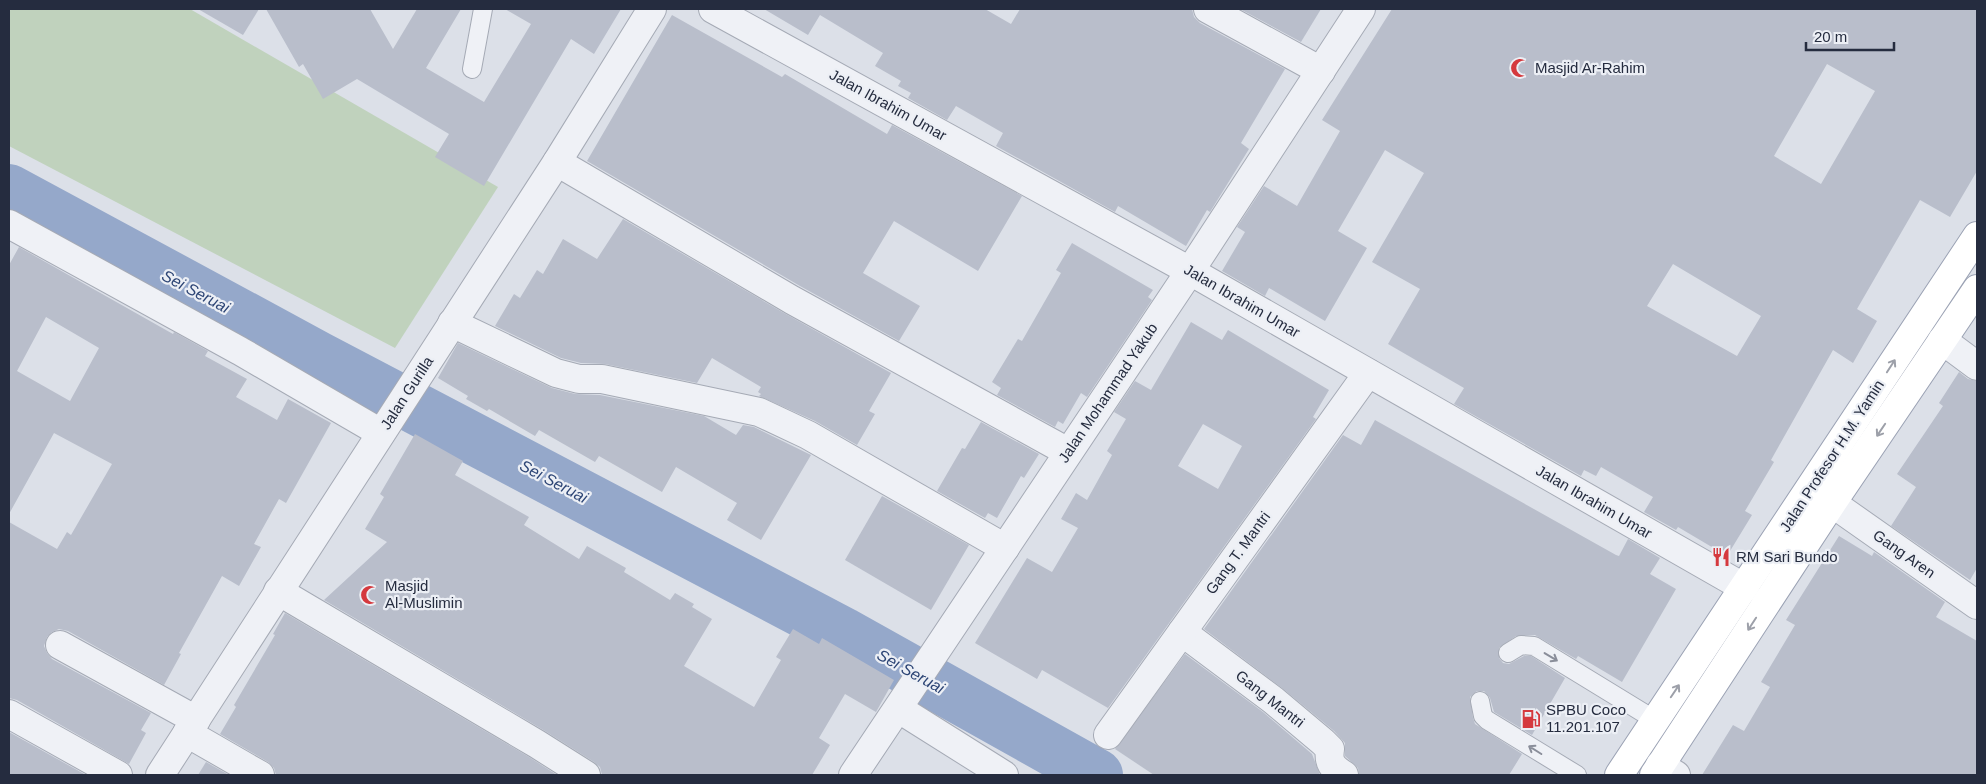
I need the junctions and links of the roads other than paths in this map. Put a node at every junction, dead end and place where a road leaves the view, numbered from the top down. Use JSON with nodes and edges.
{"nodes":[{"id":1,"x":483,"y":9,"type":"edge"},
{"id":2,"x":652,"y":9,"type":"edge"},
{"id":3,"x":713,"y":9,"type":"edge"},
{"id":4,"x":1208,"y":9,"type":"edge"},
{"id":5,"x":1361,"y":9,"type":"edge"},
{"id":6,"x":472,"y":69,"type":"dead end"},
{"id":7,"x":1321,"y":71,"type":"junction"},
{"id":8,"x":557,"y":162,"type":"junction"},
{"id":9,"x":9,"y":224,"type":"edge"},
{"id":10,"x":1973,"y":251,"type":"edge"},
{"id":11,"x":1190,"y":271,"type":"junction"},
{"id":12,"x":1977,"y":289,"type":"edge"},
{"id":13,"x":452,"y":323,"type":"junction"},
{"id":14,"x":1942,"y":340,"type":"junction"},
{"id":15,"x":1977,"y":366,"type":"edge"},
{"id":16,"x":1368,"y":372,"type":"junction"},
{"id":17,"x":386,"y":426,"type":"junction"},
{"id":18,"x":1068,"y":452,"type":"junction"},
{"id":19,"x":1832,"y":504,"type":"junction"},
{"id":20,"x":1005,"y":548,"type":"junction"},
{"id":21,"x":278,"y":591,"type":"junction"},
{"id":22,"x":1756,"y":594,"type":"junction"},
{"id":23,"x":1977,"y":605,"type":"edge"},
{"id":24,"x":1182,"y":632,"type":"junction"},
{"id":25,"x":60,"y":645,"type":"dead end"},
{"id":26,"x":1508,"y":653,"type":"dead end"},
{"id":27,"x":905,"y":700,"type":"junction"},
{"id":28,"x":1480,"y":701,"type":"dead end"},
{"id":29,"x":9,"y":714,"type":"edge"},
{"id":30,"x":1655,"y":720,"type":"junction"},
{"id":31,"x":192,"y":726,"type":"junction"},
{"id":32,"x":1108,"y":735,"type":"dead end"},
{"id":33,"x":1663,"y":772,"type":"edge"},
{"id":34,"x":118,"y":775,"type":"edge"},
{"id":35,"x":160,"y":775,"type":"edge"},
{"id":36,"x":260,"y":775,"type":"edge"},
{"id":37,"x":586,"y":775,"type":"edge"},
{"id":38,"x":854,"y":775,"type":"edge"},
{"id":39,"x":1004,"y":775,"type":"edge"},
{"id":40,"x":1344,"y":775,"type":"edge"},
{"id":41,"x":1577,"y":775,"type":"edge"},
{"id":42,"x":1619,"y":775,"type":"edge"}],
"edges":[{"from":1,"to":6,"type":"lane"},
{"from":2,"to":8,"type":"street","name":"Jalan Gurilla"},
{"from":3,"to":11,"type":"street","name":"Jalan Ibrahim Umar"},
{"from":4,"to":7,"type":"street"},
{"from":5,"to":7,"type":"street","name":"Jalan Mohammad Yakub"},
{"from":7,"to":11,"type":"street","name":"Jalan Mohammad Yakub"},
{"from":8,"to":13,"type":"street","name":"Jalan Gurilla"},
{"from":8,"to":18,"type":"street"},
{"from":9,"to":17,"type":"street"},
{"from":22,"to":10,"type":"main road","name":"Jalan Profesor H.M. Yamin","one_way":true},
{"from":11,"to":16,"type":"street","name":"Jalan Ibrahim Umar"},
{"from":11,"to":18,"type":"street","name":"Jalan Mohammad Yakub"},
{"from":12,"to":14,"type":"main road","name":"Jalan Profesor H.M. Yamin"},
{"from":13,"to":17,"type":"street","name":"Jalan Gurilla"},
{"from":13,"to":20,"type":"street"},
{"from":14,"to":15,"type":"street"},
{"from":14,"to":19,"type":"main road","name":"Jalan Profesor H.M. Yamin","one_way":true},
{"from":16,"to":22,"type":"street","name":"Jalan Ibrahim Umar"},
{"from":16,"to":24,"type":"street","name":"Gang T. Mantri"},
{"from":17,"to":21,"type":"street","name":"Jalan Gurilla"},
{"from":18,"to":20,"type":"street","name":"Jalan Mohammad Yakub"},
{"from":19,"to":22,"type":"main road","name":"Jalan Profesor H.M. Yamin"},
{"from":19,"to":23,"type":"street","name":"Gang Aren"},
{"from":20,"to":27,"type":"street","name":"Jalan Mohammad Yakub"},
{"from":21,"to":31,"type":"street","name":"Jalan Gurilla"},
{"from":21,"to":37,"type":"street"},
{"from":30,"to":22,"type":"main road","name":"Jalan Profesor H.M. Yamin","one_way":true},
{"from":22,"to":33,"type":"main road","name":"Jalan Profesor H.M. Yamin","one_way":true},
{"from":24,"to":32,"type":"street","name":"Gang T. Mantri"},
{"from":24,"to":40,"type":"street","name":"Gang Mantri"},
{"from":25,"to":31,"type":"street"},
{"from":26,"to":30,"type":"lane","one_way":true},
{"from":27,"to":38,"type":"street","name":"Jalan Mohammad Yakub"},
{"from":27,"to":39,"type":"street"},
{"from":41,"to":28,"type":"lane","one_way":true},
{"from":29,"to":34,"type":"street"},
{"from":30,"to":42,"type":"main road","name":"Jalan Profesor H.M. Yamin"},
{"from":31,"to":35,"type":"street","name":"Jalan Gurilla"},
{"from":31,"to":36,"type":"street"}]}
